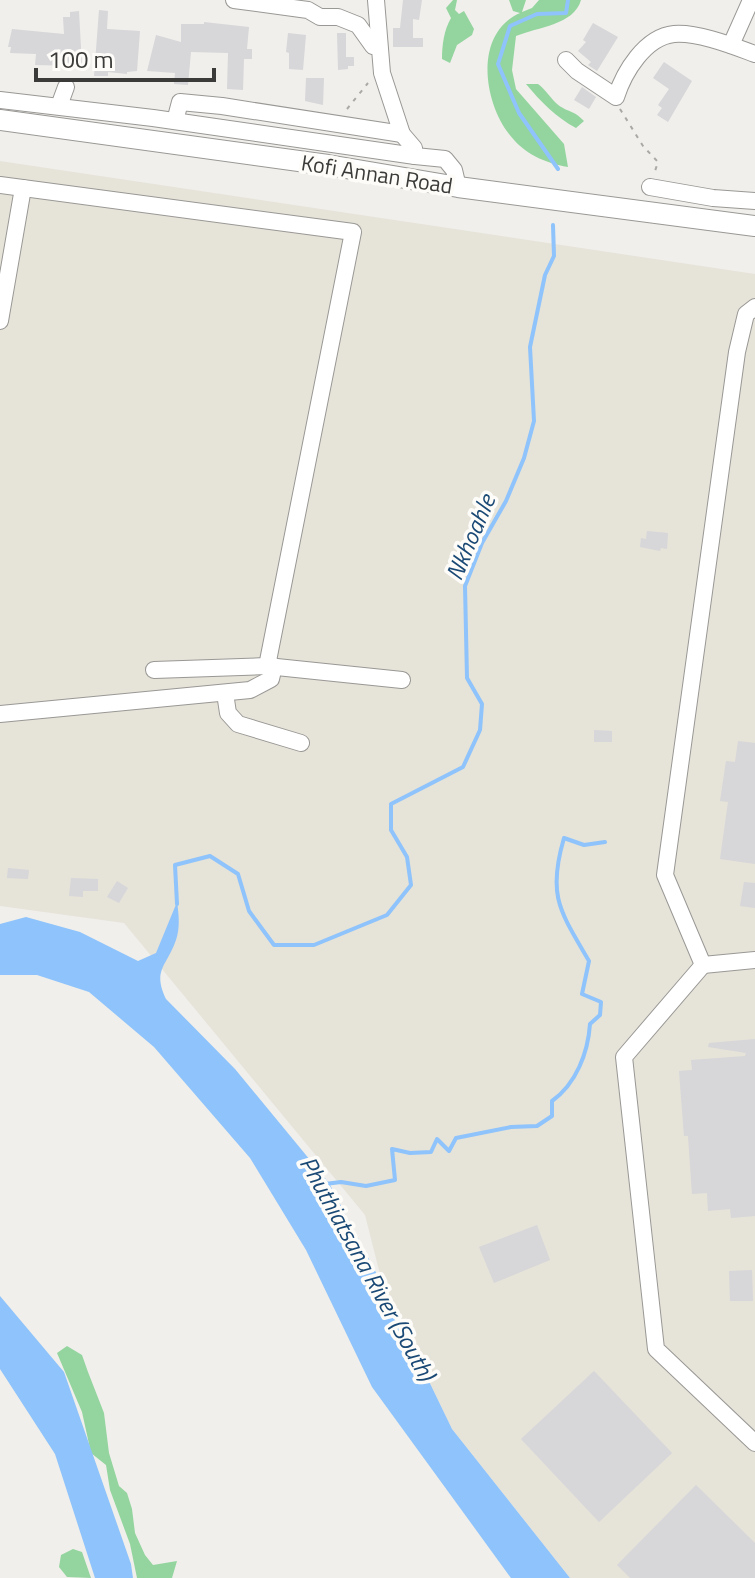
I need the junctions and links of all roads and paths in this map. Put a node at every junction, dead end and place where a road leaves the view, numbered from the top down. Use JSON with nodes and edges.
{"nodes":[{"id":1,"x":234,"y":0,"type":"edge"},
{"id":2,"x":376,"y":0,"type":"edge"},
{"id":3,"x":751,"y":0,"type":"edge"},
{"id":4,"x":731,"y":45,"type":"junction"},
{"id":5,"x":379,"y":47,"type":"junction"},
{"id":6,"x":755,"y":54,"type":"edge"},
{"id":7,"x":566,"y":60,"type":"dead end"},
{"id":8,"x":382,"y":73,"type":"junction"},
{"id":9,"x":66,"y":87,"type":"dead end"},
{"id":10,"x":616,"y":97,"type":"junction"},
{"id":11,"x":0,"y":100,"type":"edge"},
{"id":12,"x":59,"y":106,"type":"junction"},
{"id":13,"x":0,"y":120,"type":"edge"},
{"id":14,"x":175,"y":121,"type":"junction"},
{"id":15,"x":341,"y":124,"type":"junction"},
{"id":16,"x":402,"y":134,"type":"junction"},
{"id":17,"x":415,"y":156,"type":"junction"},
{"id":18,"x":0,"y":185,"type":"edge"},
{"id":19,"x":458,"y":187,"type":"junction"},
{"id":20,"x":650,"y":187,"type":"joint"},
{"id":21,"x":23,"y":188,"type":"junction"},
{"id":22,"x":713,"y":198,"type":"junction"},
{"id":23,"x":755,"y":201,"type":"edge"},
{"id":24,"x":707,"y":219,"type":"junction"},
{"id":25,"x":755,"y":226,"type":"edge"},
{"id":26,"x":755,"y":307,"type":"edge"},
{"id":27,"x":0,"y":321,"type":"edge"},
{"id":28,"x":271,"y":666,"type":"junction"},
{"id":29,"x":154,"y":670,"type":"dead end"},
{"id":30,"x":402,"y":680,"type":"dead end"},
{"id":31,"x":225,"y":693,"type":"junction"},
{"id":32,"x":0,"y":714,"type":"edge"},
{"id":33,"x":301,"y":743,"type":"dead end"},
{"id":34,"x":755,"y":960,"type":"edge"},
{"id":35,"x":703,"y":965,"type":"junction"},
{"id":36,"x":755,"y":1443,"type":"edge"}],
"edges":[{"from":1,"to":5,"type":"street"},
{"from":2,"to":5,"type":"street"},
{"from":3,"to":4,"type":"street"},
{"from":4,"to":6,"type":"street"},
{"from":4,"to":10,"type":"street"},
{"from":5,"to":8,"type":"street"},
{"from":7,"to":10,"type":"street"},
{"from":8,"to":15,"type":"path"},
{"from":8,"to":16,"type":"street"},
{"from":9,"to":12,"type":"street"},
{"from":10,"to":20,"type":"path"},
{"from":11,"to":12,"type":"street"},
{"from":12,"to":14,"type":"street"},
{"from":13,"to":19,"type":"main road","name":"Kofi Annan Road"},
{"from":14,"to":15,"type":"street"},
{"from":14,"to":17,"type":"street"},
{"from":15,"to":16,"type":"street"},
{"from":16,"to":17,"type":"street"},
{"from":17,"to":19,"type":"street"},
{"from":18,"to":21,"type":"street"},
{"from":19,"to":24,"type":"main road","name":"Kofi Annan Road"},
{"from":20,"to":22,"type":"street"},
{"from":21,"to":27,"type":"street"},
{"from":21,"to":28,"type":"street"},
{"from":22,"to":23,"type":"street"},
{"from":22,"to":24,"type":"street"},
{"from":24,"to":25,"type":"main road","name":"Kofi Annan Road"},
{"from":26,"to":35,"type":"street"},
{"from":28,"to":29,"type":"street"},
{"from":28,"to":30,"type":"street"},
{"from":28,"to":31,"type":"street"},
{"from":31,"to":32,"type":"street"},
{"from":31,"to":33,"type":"street"},
{"from":34,"to":35,"type":"street"},
{"from":35,"to":36,"type":"street"}]}
